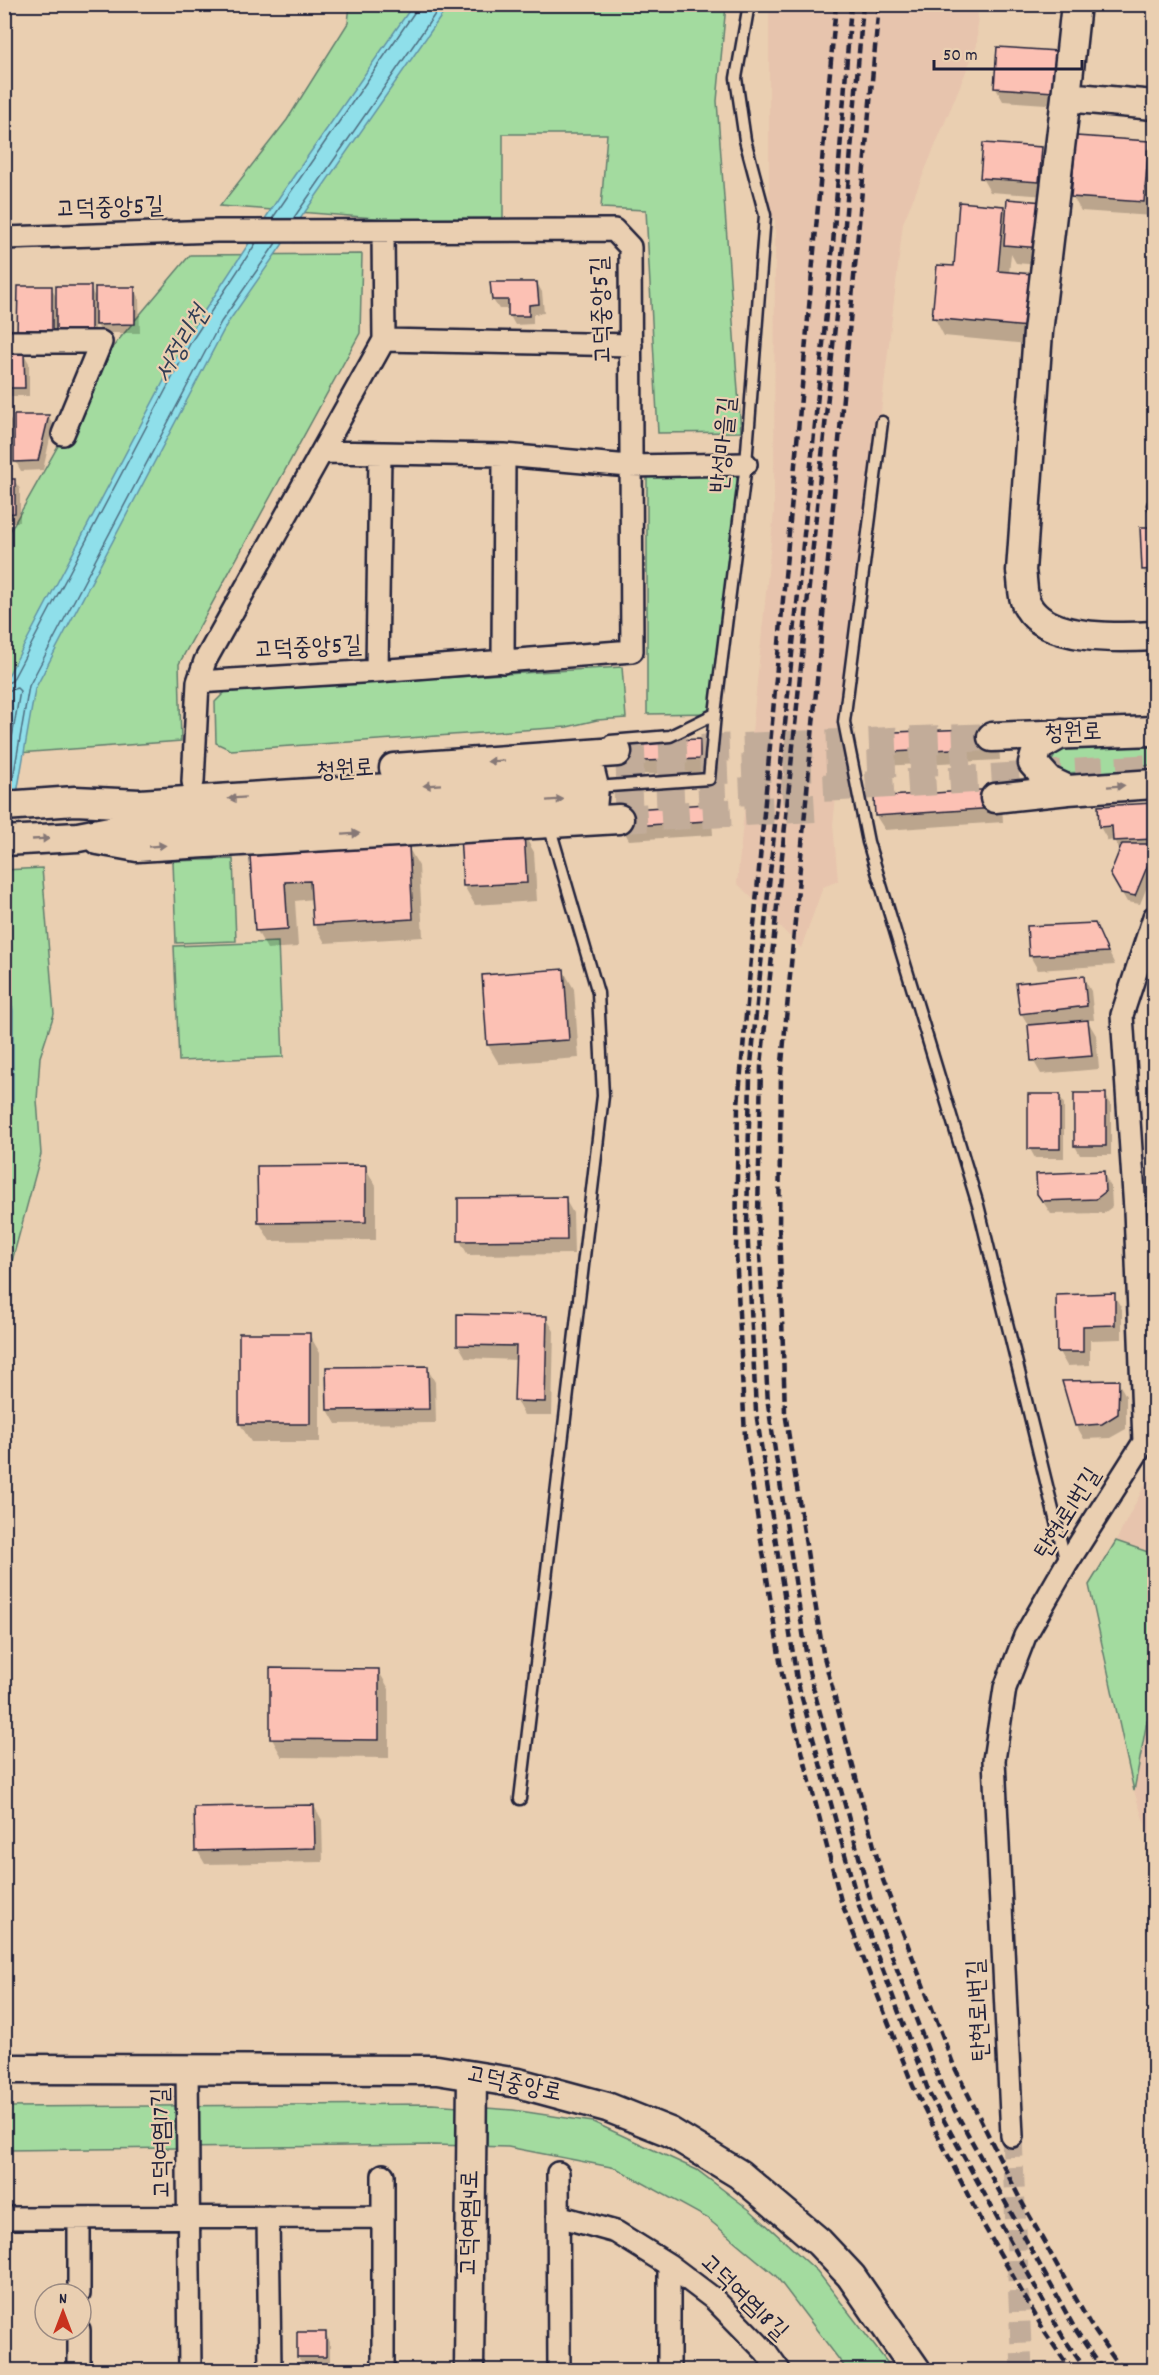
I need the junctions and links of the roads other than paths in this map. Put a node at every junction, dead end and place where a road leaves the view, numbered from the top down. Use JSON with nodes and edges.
{"nodes":[{"id":1,"x":749,"y":4,"type":"edge"},
{"id":2,"x":1076,"y":4,"type":"edge"},
{"id":3,"x":1066,"y":97,"type":"junction"},
{"id":4,"x":1155,"y":105,"type":"edge"},
{"id":5,"x":383,"y":232,"type":"junction"},
{"id":6,"x":4,"y":237,"type":"edge"},
{"id":7,"x":384,"y":340,"type":"junction"},
{"id":8,"x":4,"y":342,"type":"edge"},
{"id":9,"x":631,"y":345,"type":"junction"},
{"id":10,"x":882,"y":422,"type":"dead end"},
{"id":11,"x":63,"y":434,"type":"dead end"},
{"id":12,"x":322,"y":452,"type":"junction"},
{"id":13,"x":380,"y":453,"type":"junction"},
{"id":14,"x":504,"y":455,"type":"junction"},
{"id":15,"x":746,"y":464,"type":"junction"},
{"id":16,"x":629,"y":466,"type":"junction"},
{"id":17,"x":1155,"y":636,"type":"edge"},
{"id":18,"x":503,"y":662,"type":"junction"},
{"id":19,"x":377,"y":671,"type":"junction"},
{"id":20,"x":198,"y":682,"type":"junction"},
{"id":21,"x":715,"y":714,"type":"junction"},
{"id":22,"x":1155,"y":731,"type":"edge"},
{"id":23,"x":1061,"y":734,"type":"junction"},
{"id":24,"x":992,"y":737,"type":"tunnel mouth"},
{"id":25,"x":617,"y":752,"type":"tunnel mouth"},
{"id":26,"x":543,"y":758,"type":"junction"},
{"id":27,"x":193,"y":782,"type":"junction"},
{"id":28,"x":1155,"y":784,"type":"edge"},
{"id":29,"x":580,"y":788,"type":"junction"},
{"id":30,"x":1068,"y":789,"type":"junction"},
{"id":31,"x":995,"y":798,"type":"dead end"},
{"id":32,"x":75,"y":801,"type":"junction"},
{"id":33,"x":4,"y":806,"type":"edge"},
{"id":34,"x":620,"y":819,"type":"tunnel mouth"},
{"id":35,"x":548,"y":822,"type":"junction"},
{"id":36,"x":78,"y":837,"type":"junction"},
{"id":37,"x":4,"y":841,"type":"edge"},
{"id":38,"x":1154,"y":921,"type":"edge"},
{"id":39,"x":1149,"y":1440,"type":"edge"},
{"id":40,"x":1066,"y":1565,"type":"junction"},
{"id":41,"x":520,"y":1799,"type":"dead end"},
{"id":42,"x":187,"y":2068,"type":"junction"},
{"id":43,"x":4,"y":2069,"type":"edge"},
{"id":44,"x":472,"y":2076,"type":"junction"},
{"id":45,"x":1012,"y":2136,"type":"tunnel mouth"},
{"id":46,"x":558,"y":2173,"type":"dead end"},
{"id":47,"x":383,"y":2175,"type":"dead end"},
{"id":48,"x":558,"y":2216,"type":"junction"},
{"id":49,"x":268,"y":2217,"type":"junction"},
{"id":50,"x":382,"y":2217,"type":"junction"},
{"id":51,"x":4,"y":2218,"type":"edge"},
{"id":52,"x":79,"y":2218,"type":"junction"},
{"id":53,"x":190,"y":2218,"type":"junction"},
{"id":54,"x":669,"y":2265,"type":"junction"},
{"id":55,"x":79,"y":2282,"type":"edge"},
{"id":56,"x":79,"y":2342,"type":"edge"},
{"id":57,"x":79,"y":2370,"type":"edge"},
{"id":58,"x":190,"y":2370,"type":"edge"},
{"id":59,"x":270,"y":2370,"type":"edge"},
{"id":60,"x":383,"y":2370,"type":"edge"},
{"id":61,"x":469,"y":2370,"type":"edge"},
{"id":62,"x":559,"y":2370,"type":"edge"},
{"id":63,"x":669,"y":2370,"type":"edge"},
{"id":64,"x":779,"y":2370,"type":"edge"},
{"id":65,"x":916,"y":2370,"type":"edge"}],
"edges":[{"from":1,"to":15,"type":"lane","name":"반성마을길"},
{"from":2,"to":3,"type":"main road"},
{"from":3,"to":4,"type":"main road"},
{"from":3,"to":17,"type":"main road"},
{"from":5,"to":6,"type":"street","name":"고덕중앙5길"},
{"from":5,"to":7,"type":"street","name":"고덕중앙5길"},
{"from":5,"to":9,"type":"street","name":"고덕중앙5길"},
{"from":7,"to":9,"type":"street"},
{"from":7,"to":12,"type":"street","name":"고덕중앙5길"},
{"from":8,"to":11,"type":"street"},
{"from":9,"to":16,"type":"street","name":"고덕중앙5길"},
{"from":10,"to":40,"type":"lane"},
{"from":12,"to":13,"type":"street"},
{"from":12,"to":20,"type":"street","name":"고덕중앙5길"},
{"from":13,"to":14,"type":"street"},
{"from":13,"to":19,"type":"street"},
{"from":14,"to":16,"type":"street"},
{"from":14,"to":18,"type":"street"},
{"from":15,"to":16,"type":"street"},
{"from":15,"to":21,"type":"lane","name":"반성마을길"},
{"from":16,"to":18,"type":"street","name":"고덕중앙5길"},
{"from":18,"to":19,"type":"street","name":"고덕중앙5길"},
{"from":19,"to":20,"type":"street","name":"고덕중앙5길"},
{"from":20,"to":27,"type":"street","name":"고덕중앙5길"},
{"from":21,"to":26,"type":"lane"},
{"from":21,"to":29,"type":"lane","name":"반성마을길"},
{"from":22,"to":23,"type":"main road","name":"청원로"},
{"from":23,"to":24,"type":"main road","name":"청원로"},
{"from":23,"to":30,"type":"main road"},
{"from":25,"to":29,"type":"main road","name":"청원로"},
{"from":26,"to":27,"type":"main road","name":"청원로","one_way":true},
{"from":26,"to":29,"type":"main road","name":"청원로"},
{"from":27,"to":32,"type":"main road","name":"청원로"},
{"from":30,"to":28,"type":"main road","one_way":true},
{"from":29,"to":32,"type":"main road","name":"청원로","one_way":true},
{"from":29,"to":34,"type":"main road","name":"청원로"},
{"from":29,"to":35,"type":"main road","name":"청원로"},
{"from":36,"to":29,"type":"main road","name":"청원로","one_way":true},
{"from":30,"to":31,"type":"main road"},
{"from":32,"to":33,"type":"main road","name":"청원로"},
{"from":36,"to":35,"type":"main road","name":"청원로","one_way":true},
{"from":35,"to":41,"type":"lane"},
{"from":37,"to":36,"type":"main road","name":"청원로","one_way":true},
{"from":38,"to":39,"type":"street","name":"탄현로1번길"},
{"from":39,"to":40,"type":"street","name":"탄현로1번길"},
{"from":40,"to":45,"type":"street","name":"탄현로1번길"},
{"from":42,"to":43,"type":"main road","name":"고덕중앙로"},
{"from":42,"to":44,"type":"main road","name":"고덕중앙로"},
{"from":42,"to":53,"type":"street","name":"고덕여염17길"},
{"from":44,"to":61,"type":"main road","name":"고덕여염4로"},
{"from":44,"to":65,"type":"main road","name":"고덕중앙로"},
{"from":46,"to":48,"type":"street"},
{"from":47,"to":50,"type":"street"},
{"from":48,"to":54,"type":"street","name":"고덕여염18길"},
{"from":48,"to":62,"type":"street"},
{"from":49,"to":50,"type":"street","name":"고덕여염17길"},
{"from":49,"to":53,"type":"street","name":"고덕여염17길"},
{"from":49,"to":59,"type":"street"},
{"from":50,"to":60,"type":"street"},
{"from":51,"to":52,"type":"street","name":"고덕여염17길"},
{"from":52,"to":53,"type":"street","name":"고덕여염17길"},
{"from":52,"to":55,"type":"street"},
{"from":53,"to":58,"type":"street","name":"고덕여염17길"},
{"from":54,"to":63,"type":"street","name":"고덕여염18길"},
{"from":54,"to":64,"type":"street","name":"고덕여염18길"},
{"from":56,"to":57,"type":"street"}]}
